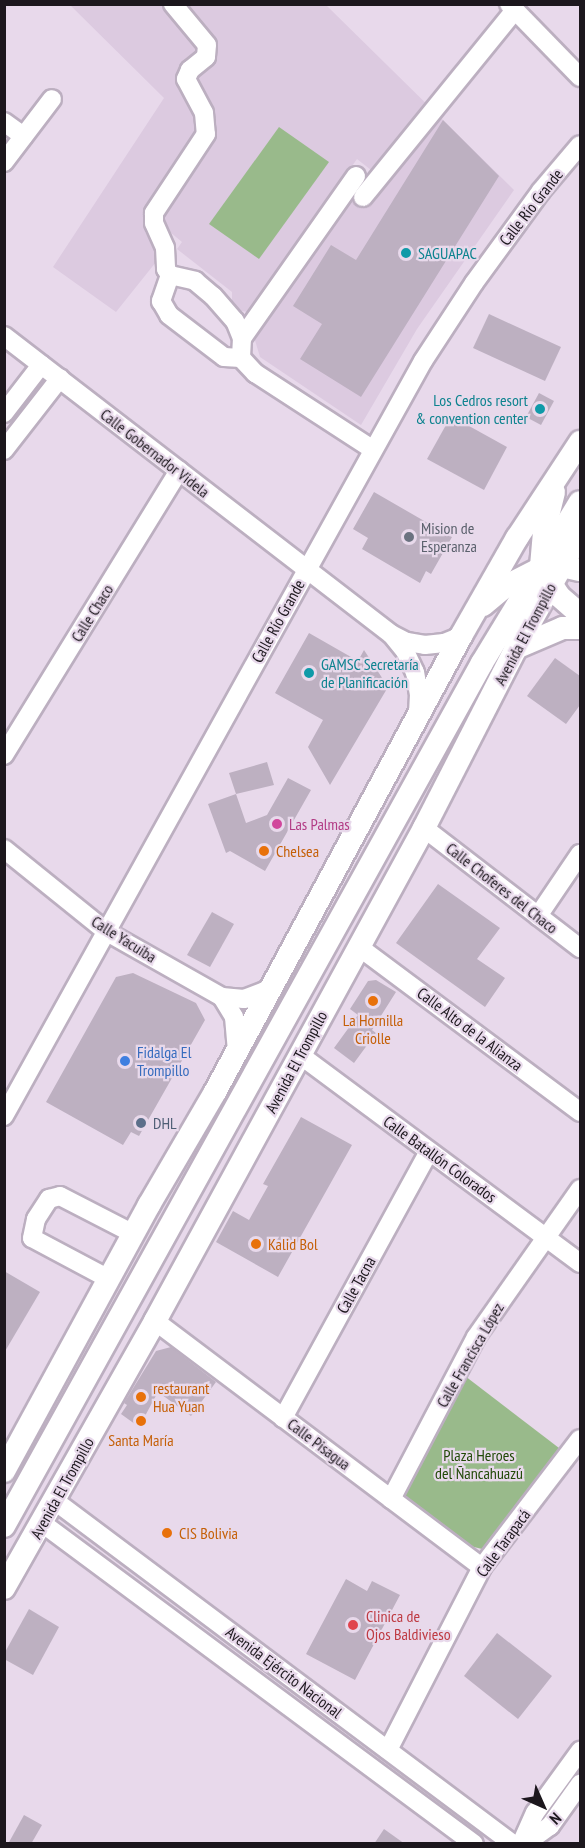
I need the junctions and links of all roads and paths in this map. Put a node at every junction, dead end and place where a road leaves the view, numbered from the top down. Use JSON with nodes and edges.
{"nodes":[{"id":1,"x":173,"y":4,"type":"edge"},
{"id":2,"x":512,"y":7,"type":"edge"},
{"id":3,"x":580,"y":77,"type":"edge"},
{"id":4,"x":52,"y":99,"type":"dead end"},
{"id":5,"x":4,"y":122,"type":"edge"},
{"id":6,"x":23,"y":136,"type":"junction"},
{"id":7,"x":580,"y":145,"type":"edge"},
{"id":8,"x":4,"y":162,"type":"edge"},
{"id":9,"x":356,"y":176,"type":"dead end"},
{"id":10,"x":363,"y":197,"type":"dead end"},
{"id":11,"x":171,"y":275,"type":"junction"},
{"id":12,"x":4,"y":336,"type":"edge"},
{"id":13,"x":242,"y":338,"type":"junction"},
{"id":14,"x":241,"y":358,"type":"junction"},
{"id":15,"x":40,"y":365,"type":"junction"},
{"id":16,"x":60,"y":378,"type":"junction"},
{"id":17,"x":4,"y":413,"type":"edge"},
{"id":18,"x":580,"y":442,"type":"edge"},
{"id":19,"x":372,"y":449,"type":"junction"},
{"id":20,"x":4,"y":450,"type":"edge"},
{"id":21,"x":179,"y":471,"type":"junction"},
{"id":22,"x":558,"y":476,"type":"junction"},
{"id":23,"x":580,"y":502,"type":"edge"},
{"id":24,"x":580,"y":533,"type":"edge"},
{"id":25,"x":306,"y":570,"type":"junction"},
{"id":26,"x":558,"y":572,"type":"edge"},
{"id":27,"x":475,"y":612,"type":"junction"},
{"id":28,"x":580,"y":614,"type":"edge"},
{"id":29,"x":580,"y":628,"type":"edge"},
{"id":30,"x":391,"y":634,"type":"junction"},
{"id":31,"x":460,"y":636,"type":"junction"},
{"id":32,"x":516,"y":648,"type":"junction"},
{"id":33,"x":418,"y":717,"type":"junction"},
{"id":34,"x":4,"y":755,"type":"edge"},
{"id":35,"x":424,"y":828,"type":"junction"},
{"id":36,"x":4,"y":849,"type":"edge"},
{"id":37,"x":580,"y":854,"type":"edge"},
{"id":38,"x":538,"y":916,"type":"junction"},
{"id":39,"x":107,"y":932,"type":"junction"},
{"id":40,"x":359,"y":947,"type":"junction"},
{"id":41,"x":580,"y":948,"type":"edge"},
{"id":42,"x":273,"y":985,"type":"junction"},
{"id":43,"x":331,"y":996,"type":"junction"},
{"id":44,"x":222,"y":997,"type":"junction"},
{"id":45,"x":237,"y":1051,"type":"junction"},
{"id":46,"x":300,"y":1055,"type":"junction"},
{"id":47,"x":236,"y":1103,"type":"junction"},
{"id":48,"x":580,"y":1112,"type":"edge"},
{"id":49,"x":4,"y":1116,"type":"edge"},
{"id":50,"x":429,"y":1151,"type":"junction"},
{"id":51,"x":580,"y":1189,"type":"edge"},
{"id":52,"x":134,"y":1234,"type":"junction"},
{"id":53,"x":545,"y":1236,"type":"junction"},
{"id":54,"x":580,"y":1263,"type":"edge"},
{"id":55,"x":109,"y":1279,"type":"junction"},
{"id":56,"x":155,"y":1322,"type":"junction"},
{"id":57,"x":283,"y":1418,"type":"junction"},
{"id":58,"x":580,"y":1439,"type":"edge"},
{"id":59,"x":4,"y":1471,"type":"edge"},
{"id":60,"x":391,"y":1499,"type":"junction"},
{"id":61,"x":56,"y":1501,"type":"junction"},
{"id":62,"x":42,"y":1523,"type":"junction"},
{"id":63,"x":4,"y":1526,"type":"edge"},
{"id":64,"x":482,"y":1568,"type":"junction"},
{"id":65,"x":4,"y":1588,"type":"edge"},
{"id":66,"x":388,"y":1750,"type":"junction"},
{"id":67,"x":580,"y":1751,"type":"edge"},
{"id":68,"x":580,"y":1784,"type":"edge"},
{"id":69,"x":474,"y":1844,"type":"edge"},
{"id":70,"x":513,"y":1844,"type":"edge"},
{"id":71,"x":523,"y":1844,"type":"edge"}],
"edges":[{"from":1,"to":11,"type":"street"},
{"from":2,"to":3,"type":"street"},
{"from":2,"to":10,"type":"street"},
{"from":4,"to":6,"type":"street"},
{"from":5,"to":6,"type":"street"},
{"from":6,"to":8,"type":"street"},
{"from":7,"to":19,"type":"street","name":"Calle Río Grande"},
{"from":9,"to":13,"type":"street"},
{"from":11,"to":13,"type":"street"},
{"from":11,"to":14,"type":"street"},
{"from":12,"to":15,"type":"street","name":"Calle Gobernador Videla"},
{"from":13,"to":14,"type":"street"},
{"from":14,"to":19,"type":"street"},
{"from":15,"to":16,"type":"street","name":"Calle Gobernador Videla"},
{"from":15,"to":17,"type":"street"},
{"from":16,"to":20,"type":"street"},
{"from":16,"to":21,"type":"street","name":"Calle Gobernador Videla"},
{"from":18,"to":22,"type":"main road"},
{"from":19,"to":25,"type":"street","name":"Calle Río Grande"},
{"from":21,"to":25,"type":"street","name":"Calle Gobernador Videla"},
{"from":21,"to":34,"type":"street","name":"Calle Chaco"},
{"from":22,"to":26,"type":"main road"},
{"from":22,"to":27,"type":"main road"},
{"from":23,"to":26,"type":"main road","name":"Avenida El Trompillo"},
{"from":24,"to":26,"type":"main road","name":"Avenida El Trompillo"},
{"from":25,"to":30,"type":"street","name":"Calle Gobernador Videla"},
{"from":25,"to":39,"type":"street","name":"Calle Río Grande"},
{"from":26,"to":27,"type":"main road"},
{"from":26,"to":28,"type":"main road"},
{"from":26,"to":32,"type":"main road","name":"Avenida El Trompillo"},
{"from":26,"to":47,"type":"main road","name":"Avenida El Trompillo"},
{"from":27,"to":31,"type":"main road"},
{"from":29,"to":32,"type":"main road"},
{"from":30,"to":31,"type":"street"},
{"from":30,"to":33,"type":"street"},
{"from":31,"to":33,"type":"main road"},
{"from":32,"to":35,"type":"main road","name":"Avenida El Trompillo"},
{"from":33,"to":42,"type":"main road"},
{"from":35,"to":38,"type":"street","name":"Calle Choferes del Chaco"},
{"from":35,"to":40,"type":"main road","name":"Avenida El Trompillo"},
{"from":36,"to":39,"type":"street","name":"Calle Yacuiba"},
{"from":37,"to":38,"type":"street"},
{"from":38,"to":41,"type":"street","name":"Calle Choferes del Chaco"},
{"from":39,"to":44,"type":"street","name":"Calle Yacuiba"},
{"from":39,"to":49,"type":"street","name":"Calle Río Grande"},
{"from":40,"to":43,"type":"main road","name":"Avenida El Trompillo"},
{"from":40,"to":48,"type":"street","name":"Calle Alto de la Alianza"},
{"from":42,"to":44,"type":"street"},
{"from":42,"to":45,"type":"main road"},
{"from":43,"to":46,"type":"main road","name":"Avenida El Trompillo"},
{"from":43,"to":47,"type":"main road"},
{"from":44,"to":45,"type":"street"},
{"from":45,"to":52,"type":"main road"},
{"from":46,"to":50,"type":"street","name":"Calle Batallón Colorados"},
{"from":46,"to":56,"type":"main road","name":"Avenida El Trompillo"},
{"from":47,"to":63,"type":"main road","name":"Avenida El Trompillo"},
{"from":50,"to":53,"type":"street","name":"Calle Batallón Colorados"},
{"from":50,"to":57,"type":"street","name":"Calle Tacna"},
{"from":51,"to":53,"type":"street","name":"Calle Francisca López"},
{"from":52,"to":55,"type":"main road"},
{"from":52,"to":55,"type":"street"},
{"from":53,"to":54,"type":"street","name":"Calle Batallón Colorados"},
{"from":53,"to":60,"type":"street","name":"Calle Francisca López"},
{"from":55,"to":59,"type":"main road"},
{"from":56,"to":57,"type":"street","name":"Calle Pisagua"},
{"from":56,"to":61,"type":"main road","name":"Avenida El Trompillo"},
{"from":57,"to":60,"type":"street","name":"Calle Pisagua"},
{"from":58,"to":64,"type":"street","name":"Calle Tarapacá"},
{"from":60,"to":64,"type":"street","name":"Calle Pisagua"},
{"from":61,"to":62,"type":"main road","name":"Avenida El Trompillo"},
{"from":61,"to":66,"type":"street","name":"Avenida Ejército Nacional"},
{"from":62,"to":65,"type":"main road","name":"Avenida El Trompillo"},
{"from":62,"to":69,"type":"street","name":"Avenida Ejército Nacional"},
{"from":64,"to":66,"type":"street","name":"Calle Tarapacá"},
{"from":66,"to":70,"type":"street","name":"Avenida Ejército Nacional"},
{"from":67,"to":71,"type":"street"},
{"from":68,"to":71,"type":"street"}]}
